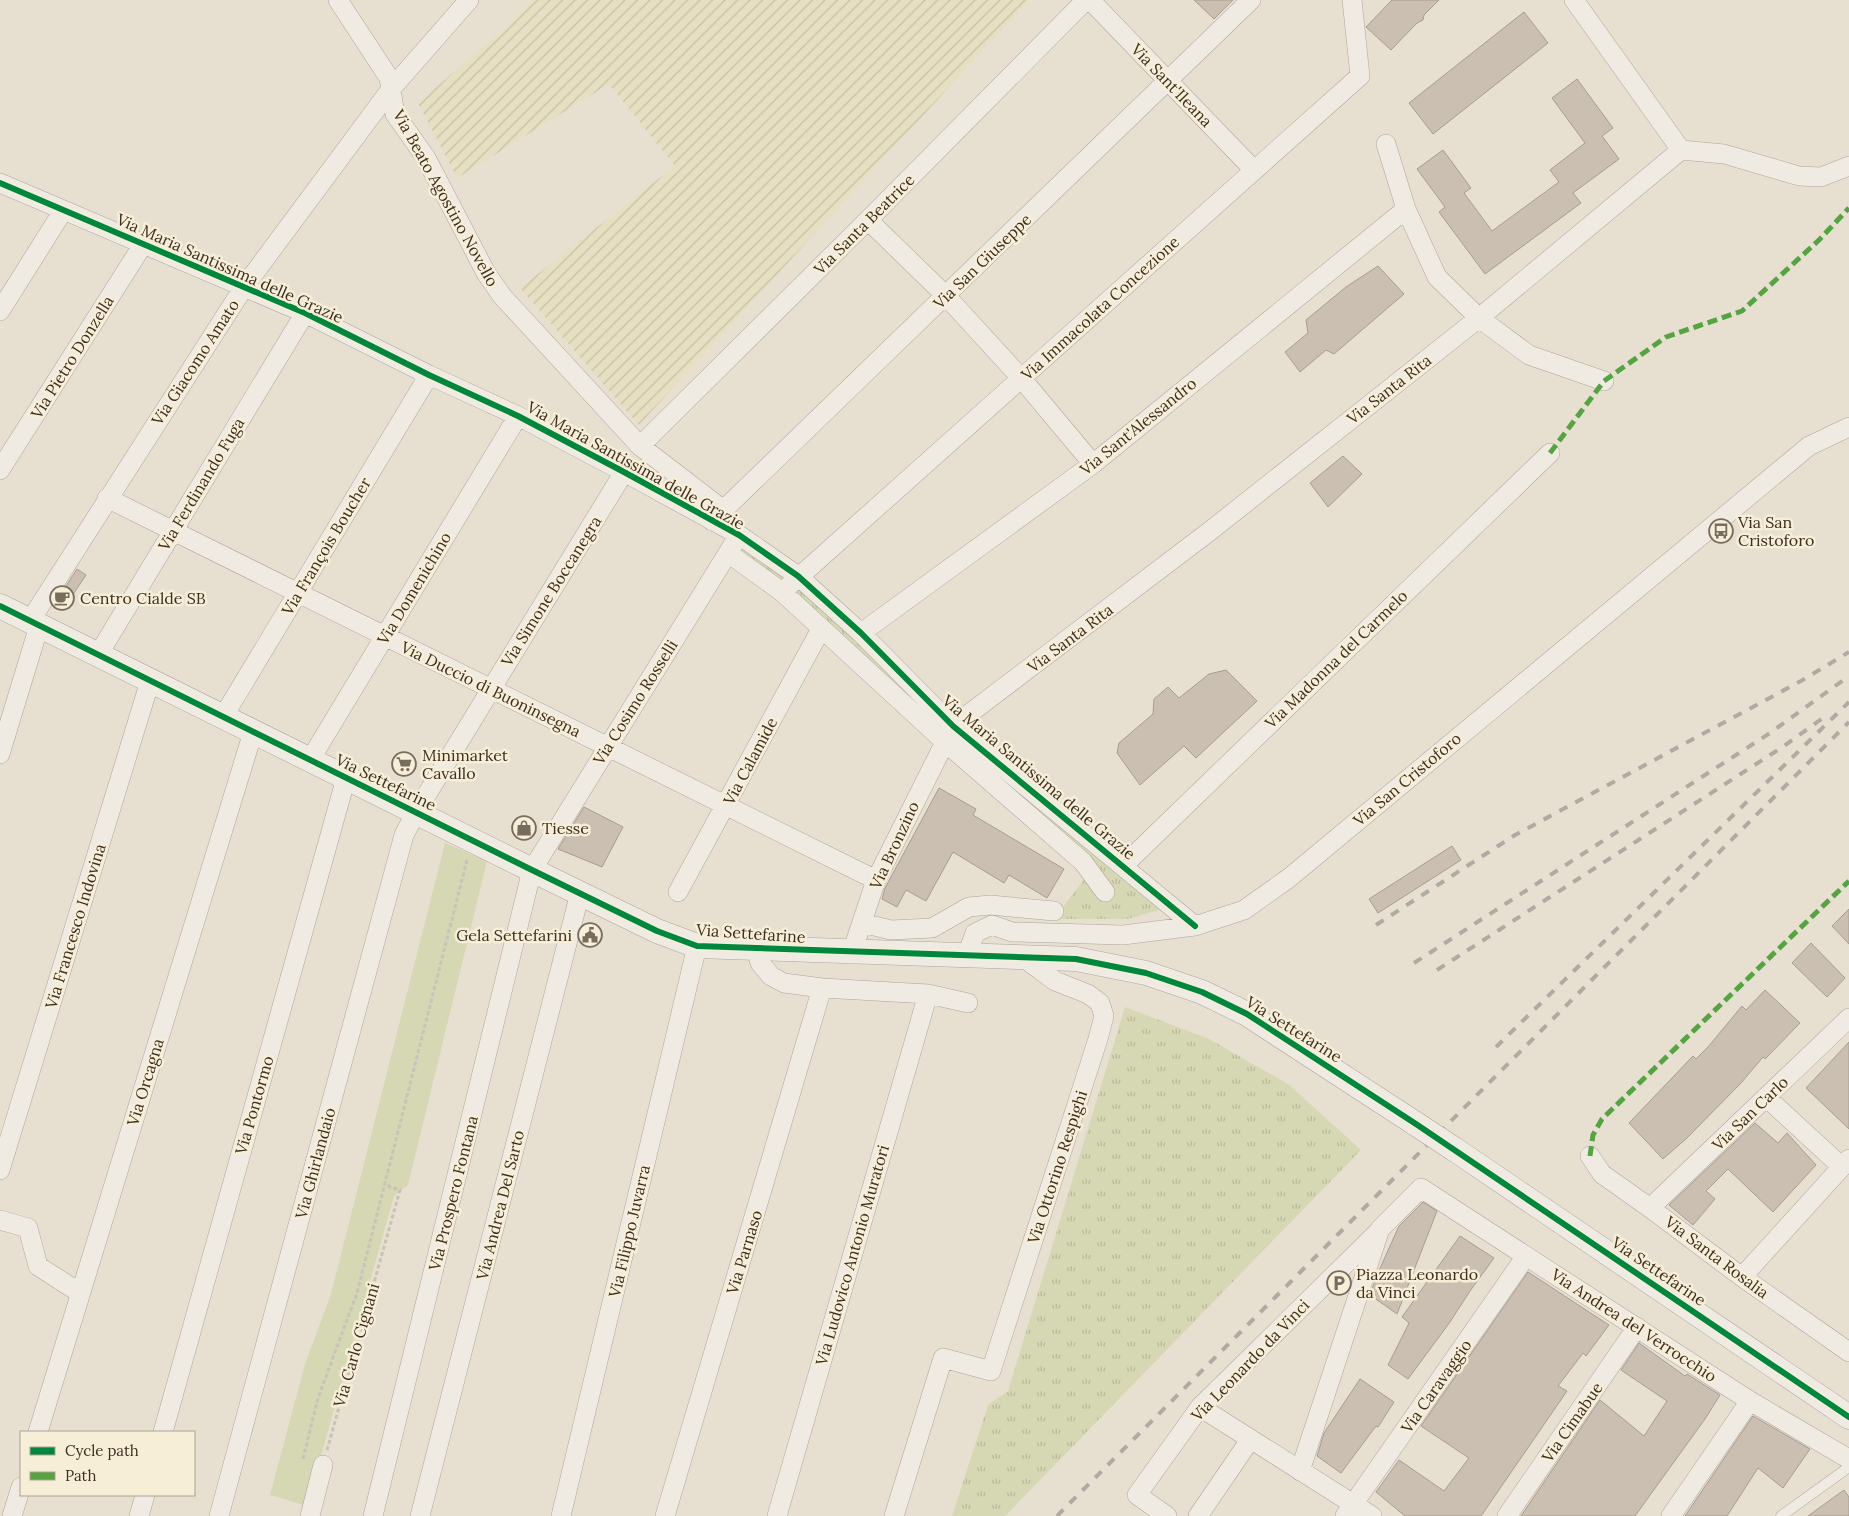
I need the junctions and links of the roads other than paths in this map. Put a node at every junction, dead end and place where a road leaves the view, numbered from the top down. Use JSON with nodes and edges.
{"nodes":[{"id":1,"x":338,"y":0,"type":"edge"},
{"id":2,"x":469,"y":0,"type":"edge"},
{"id":3,"x":1086,"y":0,"type":"edge"},
{"id":4,"x":1090,"y":0,"type":"edge"},
{"id":5,"x":1251,"y":0,"type":"edge"},
{"id":6,"x":1352,"y":0,"type":"edge"},
{"id":7,"x":1574,"y":0,"type":"edge"},
{"id":8,"x":1167,"y":80,"type":"junction"},
{"id":9,"x":391,"y":88,"type":"junction"},
{"id":10,"x":1386,"y":144,"type":"dead end"},
{"id":11,"x":1681,"y":150,"type":"junction"},
{"id":12,"x":1849,"y":166,"type":"edge"},
{"id":13,"x":1254,"y":170,"type":"junction"},
{"id":14,"x":0,"y":184,"type":"edge"},
{"id":15,"x":1406,"y":209,"type":"junction"},
{"id":16,"x":63,"y":211,"type":"junction"},
{"id":17,"x":868,"y":220,"type":"junction"},
{"id":18,"x":144,"y":243,"type":"junction"},
{"id":19,"x":244,"y":287,"type":"junction"},
{"id":20,"x":946,"y":296,"type":"junction"},
{"id":21,"x":0,"y":311,"type":"edge"},
{"id":22,"x":304,"y":313,"type":"junction"},
{"id":23,"x":1479,"y":318,"type":"junction"},
{"id":24,"x":429,"y":375,"type":"junction"},
{"id":25,"x":1022,"y":379,"type":"junction"},
{"id":26,"x":1604,"y":381,"type":"dead end"},
{"id":27,"x":518,"y":416,"type":"junction"},
{"id":28,"x":1849,"y":427,"type":"edge"},
{"id":29,"x":1849,"y":436,"type":"edge"},
{"id":30,"x":1822,"y":439,"type":"junction"},
{"id":31,"x":640,"y":446,"type":"junction"},
{"id":32,"x":1550,"y":453,"type":"dead end"},
{"id":33,"x":1092,"y":464,"type":"junction"},
{"id":34,"x":0,"y":470,"type":"edge"},
{"id":35,"x":624,"y":472,"type":"junction"},
{"id":36,"x":107,"y":498,"type":"junction"},
{"id":37,"x":717,"y":515,"type":"junction"},
{"id":38,"x":174,"y":531,"type":"junction"},
{"id":39,"x":738,"y":535,"type":"junction"},
{"id":40,"x":728,"y":553,"type":"junction"},
{"id":41,"x":798,"y":576,"type":"junction"},
{"id":42,"x":782,"y":592,"type":"junction"},
{"id":43,"x":298,"y":593,"type":"junction"},
{"id":44,"x":0,"y":606,"type":"edge"},
{"id":45,"x":35,"y":623,"type":"junction"},
{"id":46,"x":821,"y":628,"type":"junction"},
{"id":47,"x":861,"y":633,"type":"junction"},
{"id":48,"x":384,"y":636,"type":"junction"},
{"id":49,"x":98,"y":655,"type":"junction"},
{"id":50,"x":150,"y":681,"type":"junction"},
{"id":51,"x":491,"y":689,"type":"junction"},
{"id":52,"x":223,"y":717,"type":"junction"},
{"id":53,"x":253,"y":732,"type":"junction"},
{"id":54,"x":949,"y":734,"type":"junction"},
{"id":55,"x":607,"y":747,"type":"junction"},
{"id":56,"x":0,"y":754,"type":"edge"},
{"id":57,"x":310,"y":760,"type":"junction"},
{"id":58,"x":346,"y":778,"type":"junction"},
{"id":59,"x":725,"y":806,"type":"junction"},
{"id":60,"x":416,"y":812,"type":"junction"},
{"id":61,"x":1123,"y":866,"type":"junction"},
{"id":62,"x":532,"y":870,"type":"junction"},
{"id":63,"x":876,"y":880,"type":"junction"},
{"id":64,"x":678,"y":892,"type":"dead end"},
{"id":65,"x":1105,"y":892,"type":"dead end"},
{"id":66,"x":580,"y":893,"type":"junction"},
{"id":67,"x":1054,"y":911,"type":"dead end"},
{"id":68,"x":862,"y":923,"type":"junction"},
{"id":69,"x":1195,"y":926,"type":"junction"},
{"id":70,"x":697,"y":946,"type":"junction"},
{"id":71,"x":756,"y":949,"type":"junction"},
{"id":72,"x":852,"y":952,"type":"junction"},
{"id":73,"x":967,"y":955,"type":"junction"},
{"id":74,"x":1021,"y":956,"type":"junction"},
{"id":75,"x":822,"y":988,"type":"junction"},
{"id":76,"x":928,"y":994,"type":"junction"},
{"id":77,"x":968,"y":1003,"type":"dead end"},
{"id":78,"x":1849,"y":1018,"type":"edge"},
{"id":79,"x":1766,"y":1097,"type":"junction"},
{"id":80,"x":1590,"y":1156,"type":"dead end"},
{"id":81,"x":1845,"y":1163,"type":"edge"},
{"id":82,"x":0,"y":1170,"type":"edge"},
{"id":83,"x":1420,"y":1188,"type":"joint"},
{"id":84,"x":1650,"y":1208,"type":"junction"},
{"id":85,"x":0,"y":1220,"type":"edge"},
{"id":86,"x":1380,"y":1229,"type":"junction"},
{"id":87,"x":1526,"y":1256,"type":"junction"},
{"id":88,"x":1742,"y":1277,"type":"junction"},
{"id":89,"x":80,"y":1293,"type":"junction"},
{"id":90,"x":1637,"y":1327,"type":"junction"},
{"id":91,"x":1849,"y":1352,"type":"edge"},
{"id":92,"x":1750,"y":1400,"type":"junction"},
{"id":93,"x":1200,"y":1407,"type":"junction"},
{"id":94,"x":1849,"y":1417,"type":"edge"},
{"id":95,"x":38,"y":1431,"type":"edge"},
{"id":96,"x":163,"y":1431,"type":"edge"},
{"id":97,"x":1250,"y":1440,"type":"junction"},
{"id":98,"x":1849,"y":1459,"type":"edge"},
{"id":99,"x":323,"y":1465,"type":"road end"},
{"id":100,"x":1849,"y":1467,"type":"edge"},
{"id":101,"x":1300,"y":1471,"type":"junction"},
{"id":102,"x":20,"y":1489,"type":"edge"},
{"id":103,"x":145,"y":1496,"type":"edge"},
{"id":104,"x":1349,"y":1510,"type":"edge"},
{"id":105,"x":12,"y":1516,"type":"edge"},
{"id":106,"x":139,"y":1516,"type":"edge"},
{"id":107,"x":220,"y":1516,"type":"edge"},
{"id":108,"x":310,"y":1516,"type":"edge"},
{"id":109,"x":373,"y":1516,"type":"edge"},
{"id":110,"x":420,"y":1516,"type":"edge"},
{"id":111,"x":561,"y":1516,"type":"edge"},
{"id":112,"x":665,"y":1516,"type":"edge"},
{"id":113,"x":777,"y":1516,"type":"edge"},
{"id":114,"x":894,"y":1516,"type":"edge"},
{"id":115,"x":1167,"y":1516,"type":"edge"},
{"id":116,"x":1198,"y":1516,"type":"edge"},
{"id":117,"x":1372,"y":1516,"type":"edge"},
{"id":118,"x":1507,"y":1516,"type":"edge"},
{"id":119,"x":1671,"y":1516,"type":"edge"},
{"id":120,"x":1781,"y":1516,"type":"edge"}],
"edges":[{"from":1,"to":9,"type":"street","name":"Via Beato Agostino Novello"},
{"from":2,"to":9,"type":"street","name":"Via Giacomo Amato"},
{"from":3,"to":17,"type":"street","name":"Via Santa Beatrice"},
{"from":4,"to":8,"type":"street","name":"Via Sant'Ileana"},
{"from":5,"to":8,"type":"street","name":"Via San Giuseppe"},
{"from":6,"to":13,"type":"street","name":"Via Immacolata Concezione"},
{"from":7,"to":11,"type":"street"},
{"from":8,"to":13,"type":"street","name":"Via Sant'Ileana"},
{"from":8,"to":20,"type":"street","name":"Via San Giuseppe"},
{"from":9,"to":19,"type":"street","name":"Via Giacomo Amato"},
{"from":9,"to":31,"type":"street","name":"Via Beato Agostino Novello"},
{"from":10,"to":15,"type":"street"},
{"from":11,"to":12,"type":"street"},
{"from":11,"to":23,"type":"street","name":"Via Santa Rita"},
{"from":13,"to":25,"type":"street","name":"Via Immacolata Concezione"},
{"from":14,"to":16,"type":"street","name":"Via Maria Santissima delle Grazie"},
{"from":15,"to":23,"type":"street"},
{"from":15,"to":33,"type":"street","name":"Via Sant'Alessandro"},
{"from":16,"to":18,"type":"street","name":"Via Maria Santissima delle Grazie"},
{"from":16,"to":21,"type":"street"},
{"from":17,"to":20,"type":"street"},
{"from":17,"to":31,"type":"street","name":"Via Santa Beatrice"},
{"from":18,"to":19,"type":"street","name":"Via Maria Santissima delle Grazie"},
{"from":18,"to":34,"type":"street","name":"Via Pietro Donzella"},
{"from":19,"to":22,"type":"street","name":"Via Maria Santissima delle Grazie"},
{"from":19,"to":36,"type":"street","name":"Via Giacomo Amato"},
{"from":20,"to":25,"type":"street"},
{"from":20,"to":37,"type":"street","name":"Via San Giuseppe"},
{"from":22,"to":24,"type":"street","name":"Via Maria Santissima delle Grazie"},
{"from":22,"to":38,"type":"street","name":"Via Ferdinando Fuga"},
{"from":23,"to":26,"type":"street"},
{"from":23,"to":54,"type":"street","name":"Via Santa Rita"},
{"from":24,"to":27,"type":"street","name":"Via Maria Santissima delle Grazie"},
{"from":24,"to":43,"type":"street","name":"Via François Boucher"},
{"from":25,"to":33,"type":"street"},
{"from":25,"to":41,"type":"street","name":"Via Immacolata Concezione"},
{"from":27,"to":35,"type":"street","name":"Via Maria Santissima delle Grazie"},
{"from":27,"to":48,"type":"street","name":"Via Domenichino"},
{"from":28,"to":30,"type":"street","name":"Via San Cristoforo"},
{"from":29,"to":30,"type":"lane"},
{"from":30,"to":69,"type":"street","name":"Via San Cristoforo"},
{"from":31,"to":37,"type":"street","name":"Via Maria Santissima delle Grazie"},
{"from":32,"to":61,"type":"street","name":"Via Madonna del Carmelo"},
{"from":33,"to":47,"type":"street","name":"Via Sant'Alessandro"},
{"from":35,"to":37,"type":"street","name":"Via Maria Santissima delle Grazie"},
{"from":35,"to":51,"type":"street","name":"Via Simone Boccanegra"},
{"from":36,"to":38,"type":"street","name":"Via Duccio di Buoninsegna"},
{"from":36,"to":45,"type":"street","name":"Via Giacomo Amato"},
{"from":37,"to":39,"type":"street","name":"Via Maria Santissima delle Grazie"},
{"from":38,"to":43,"type":"street","name":"Via Duccio di Buoninsegna"},
{"from":38,"to":49,"type":"street","name":"Via Ferdinando Fuga"},
{"from":39,"to":40,"type":"street","name":"Via Cosimo Rosselli"},
{"from":39,"to":41,"type":"street","name":"Via Maria Santissima delle Grazie"},
{"from":40,"to":42,"type":"street","name":"Via Maria Santissima delle Grazie"},
{"from":40,"to":55,"type":"street","name":"Via Cosimo Rosselli"},
{"from":41,"to":42,"type":"street","name":"Via Immacolata Concezione"},
{"from":41,"to":47,"type":"street","name":"Via Maria Santissima delle Grazie"},
{"from":42,"to":46,"type":"street","name":"Via Maria Santissima delle Grazie"},
{"from":43,"to":48,"type":"street","name":"Via Duccio di Buoninsegna"},
{"from":43,"to":52,"type":"street","name":"Via François Boucher"},
{"from":44,"to":45,"type":"street","name":"Via Settefarine"},
{"from":45,"to":49,"type":"street","name":"Via Settefarine"},
{"from":45,"to":56,"type":"street","name":"Via Giacomo Amato"},
{"from":46,"to":54,"type":"street","name":"Via Maria Santissima delle Grazie"},
{"from":46,"to":59,"type":"street","name":"Via Calamide"},
{"from":47,"to":54,"type":"street","name":"Via Maria Santissima delle Grazie"},
{"from":48,"to":51,"type":"street","name":"Via Duccio di Buoninsegna"},
{"from":48,"to":57,"type":"street","name":"Via Domenichino"},
{"from":49,"to":50,"type":"street","name":"Via Settefarine"},
{"from":50,"to":52,"type":"street","name":"Via Settefarine"},
{"from":50,"to":82,"type":"street","name":"Via Francesco Indovina"},
{"from":51,"to":55,"type":"street","name":"Via Duccio di Buoninsegna"},
{"from":51,"to":60,"type":"street","name":"Via Simone Boccanegra"},
{"from":52,"to":53,"type":"street","name":"Via Settefarine"},
{"from":53,"to":57,"type":"street","name":"Via Settefarine"},
{"from":53,"to":89,"type":"street","name":"Via Orcagna"},
{"from":54,"to":61,"type":"street","name":"Via Maria Santissima delle Grazie"},
{"from":54,"to":63,"type":"street","name":"Via Bronzino"},
{"from":54,"to":65,"type":"street"},
{"from":55,"to":59,"type":"street","name":"Via Duccio di Buoninsegna"},
{"from":55,"to":62,"type":"street","name":"Via Cosimo Rosselli"},
{"from":57,"to":58,"type":"street","name":"Via Settefarine"},
{"from":58,"to":60,"type":"street","name":"Via Settefarine"},
{"from":58,"to":96,"type":"street","name":"Via Pontormo"},
{"from":59,"to":63,"type":"street","name":"Via Duccio di Buoninsegna"},
{"from":59,"to":64,"type":"street","name":"Via Calamide"},
{"from":60,"to":62,"type":"street","name":"Via Settefarine"},
{"from":60,"to":107,"type":"street","name":"Via Ghirlandaio"},
{"from":61,"to":69,"type":"street","name":"Via Maria Santissima delle Grazie"},
{"from":62,"to":66,"type":"street","name":"Via Settefarine"},
{"from":62,"to":109,"type":"street","name":"Via Prospero Fontana"},
{"from":63,"to":68,"type":"street","name":"Via Bronzino"},
{"from":66,"to":70,"type":"street","name":"Via Settefarine"},
{"from":66,"to":110,"type":"street","name":"Via Andrea Del Sarto"},
{"from":67,"to":68,"type":"street"},
{"from":68,"to":72,"type":"street","name":"Via Bronzino"},
{"from":69,"to":73,"type":"street","name":"Via San Cristoforo"},
{"from":70,"to":71,"type":"street","name":"Via Settefarine"},
{"from":70,"to":111,"type":"street","name":"Via Filippo Juvarra"},
{"from":71,"to":72,"type":"street","name":"Via Settefarine"},
{"from":71,"to":75,"type":"street","name":"Via Settefarine"},
{"from":72,"to":73,"type":"street","name":"Via Settefarine"},
{"from":73,"to":74,"type":"street","name":"Via Settefarine"},
{"from":74,"to":94,"type":"street","name":"Via Settefarine","bridge":true},
{"from":74,"to":114,"type":"street","name":"Via Ottorino Respighi"},
{"from":75,"to":76,"type":"street","name":"Via Settefarine"},
{"from":75,"to":112,"type":"street","name":"Via Parnaso"},
{"from":76,"to":77,"type":"street","name":"Via Settefarine"},
{"from":76,"to":113,"type":"street","name":"Via Ludovico Antonio Muratori"},
{"from":78,"to":79,"type":"street","name":"Via San Carlo"},
{"from":79,"to":81,"type":"street"},
{"from":79,"to":84,"type":"street","name":"Via San Carlo"},
{"from":80,"to":84,"type":"street","name":"Via Santa Rosalia"},
{"from":81,"to":88,"type":"street"},
{"from":83,"to":86,"type":"street","name":"Via Leonardo da Vinci"},
{"from":83,"to":87,"type":"street","name":"Via Andrea del Verrocchio"},
{"from":84,"to":88,"type":"street","name":"Via Santa Rosalia"},
{"from":85,"to":89,"type":"street"},
{"from":86,"to":93,"type":"street","name":"Via Leonardo da Vinci"},
{"from":86,"to":101,"type":"street"},
{"from":87,"to":90,"type":"street","name":"Via Andrea del Verrocchio"},
{"from":87,"to":104,"type":"street","name":"Via Caravaggio"},
{"from":88,"to":91,"type":"street","name":"Via Santa Rosalia"},
{"from":89,"to":95,"type":"street","name":"Via Orcagna"},
{"from":90,"to":92,"type":"street","name":"Via Andrea del Verrocchio"},
{"from":90,"to":118,"type":"street","name":"Via Cimabue"},
{"from":92,"to":98,"type":"street","name":"Via Andrea del Verrocchio"},
{"from":92,"to":119,"type":"street"},
{"from":93,"to":97,"type":"street"},
{"from":93,"to":115,"type":"street","name":"Via Leonardo da Vinci"},
{"from":97,"to":101,"type":"street"},
{"from":97,"to":116,"type":"street"},
{"from":99,"to":108,"type":"street"},
{"from":100,"to":120,"type":"lane"},
{"from":101,"to":104,"type":"street"},
{"from":102,"to":105,"type":"street"},
{"from":103,"to":106,"type":"street"},
{"from":104,"to":117,"type":"street"}]}
